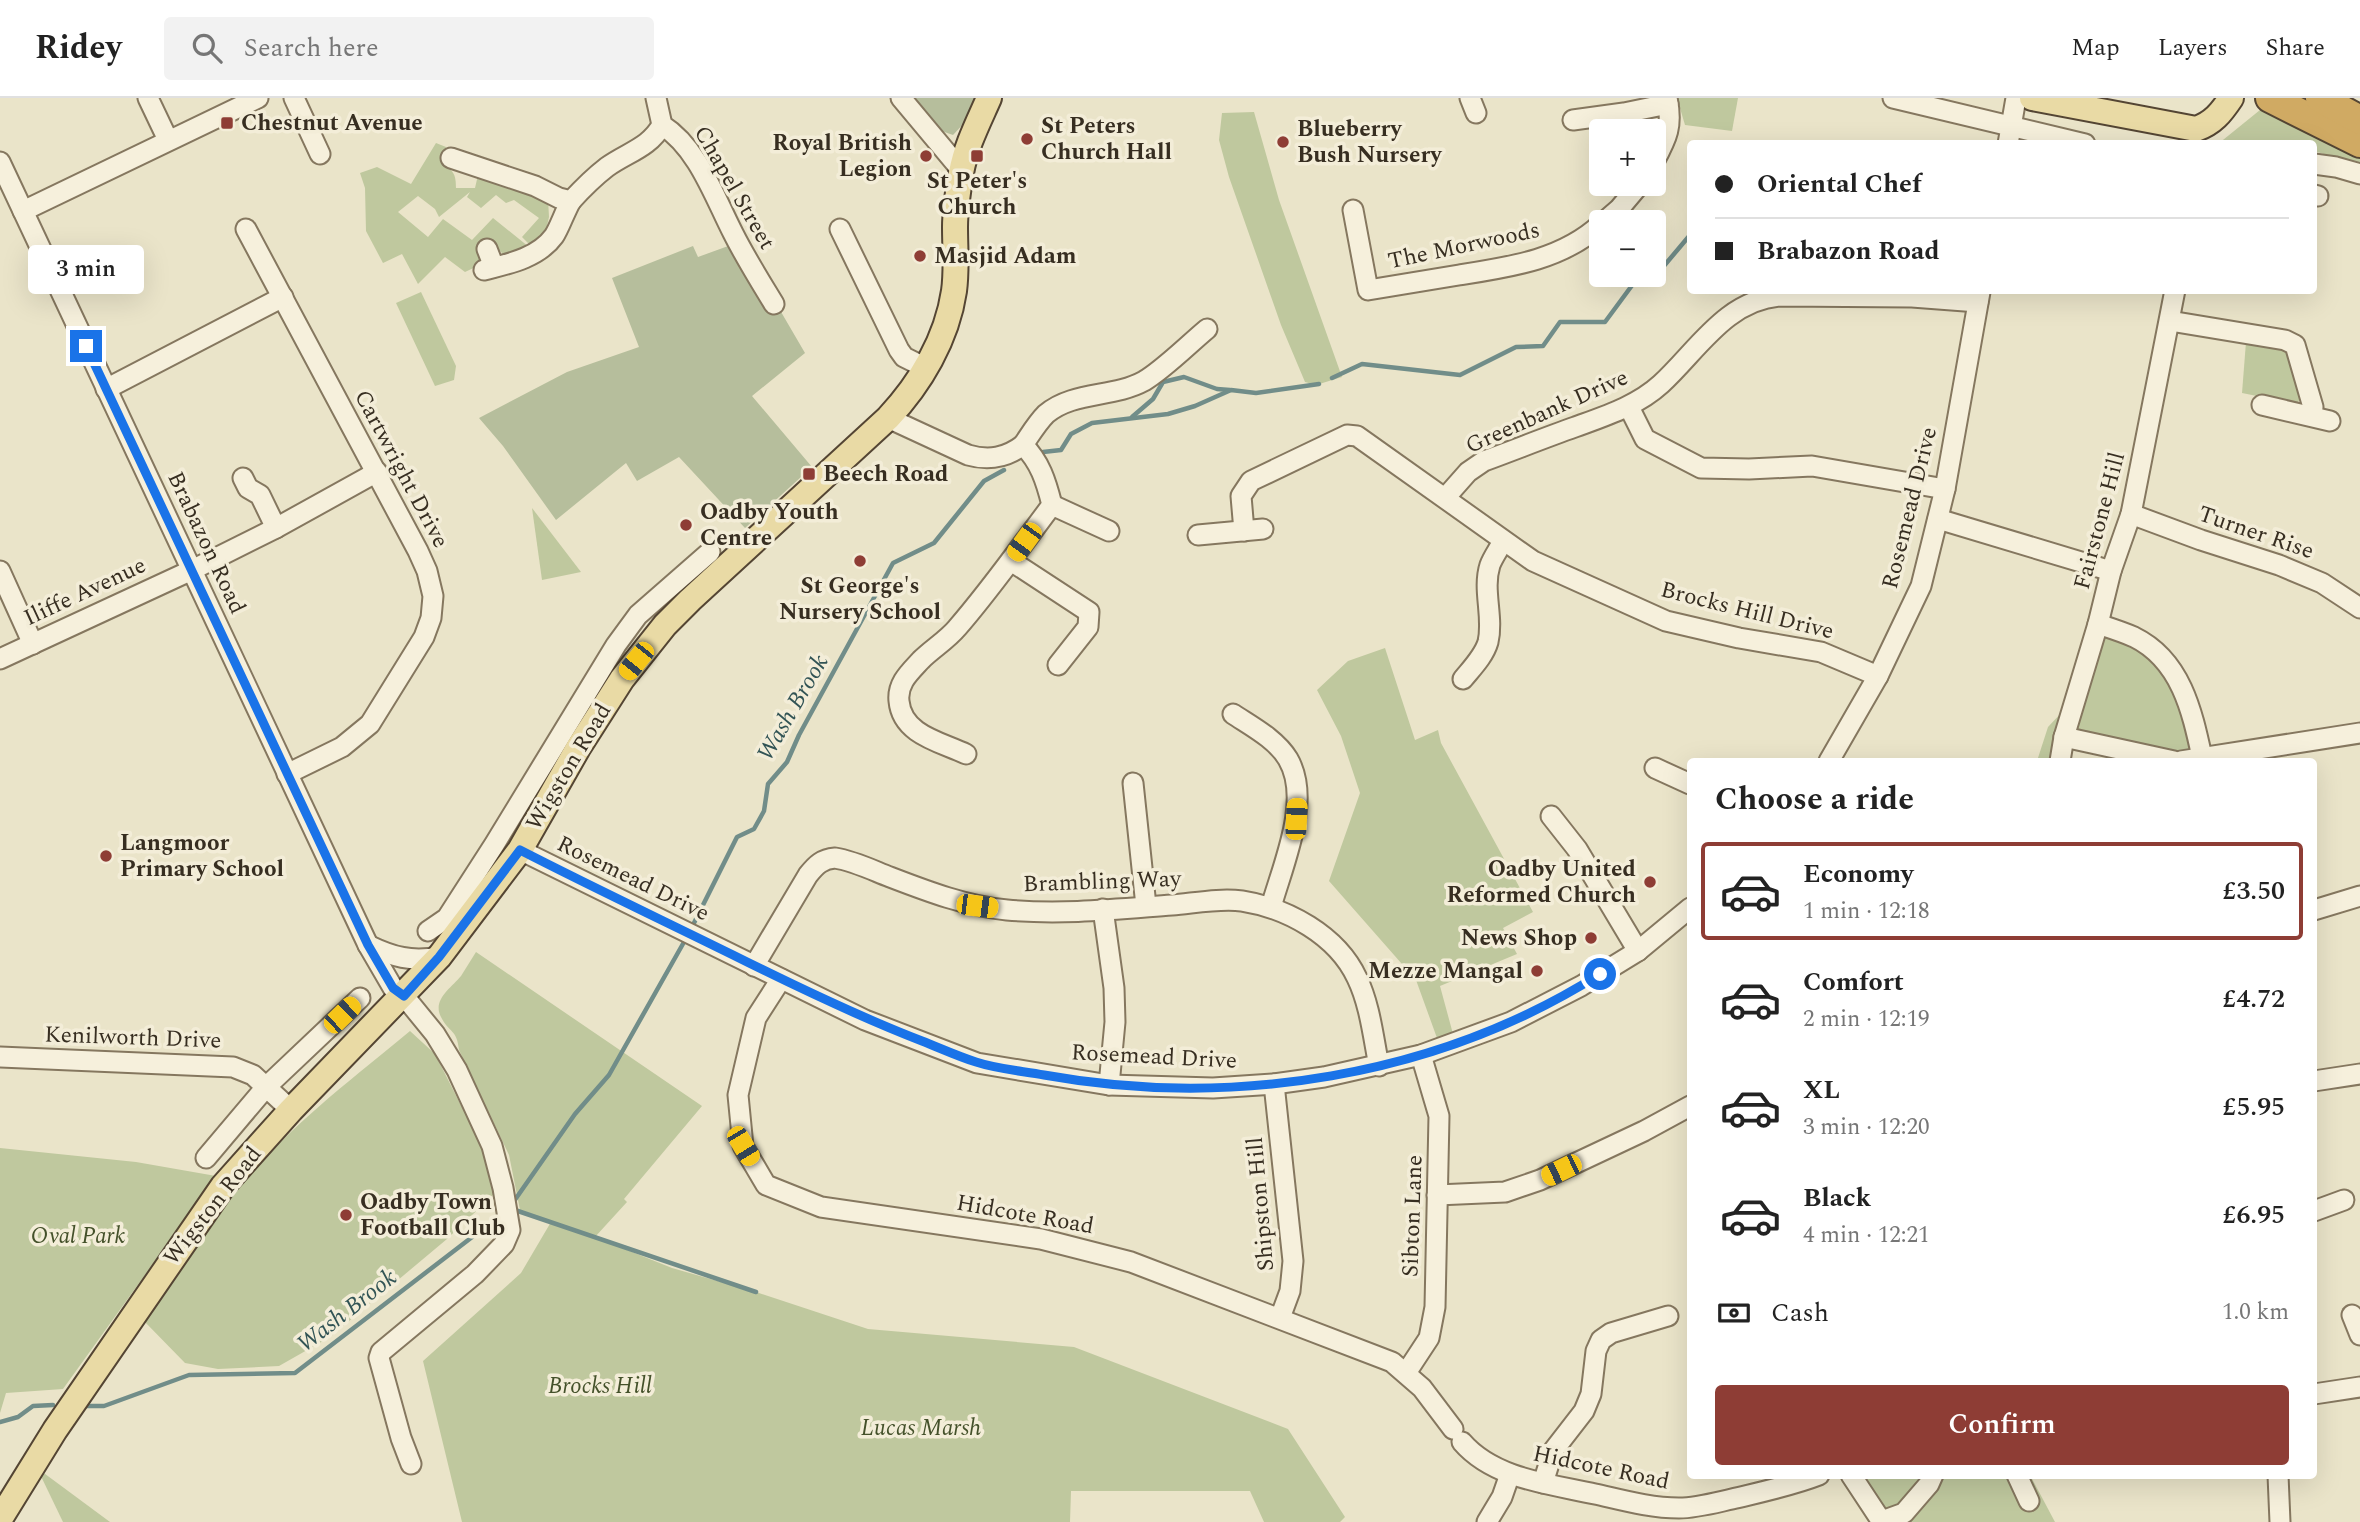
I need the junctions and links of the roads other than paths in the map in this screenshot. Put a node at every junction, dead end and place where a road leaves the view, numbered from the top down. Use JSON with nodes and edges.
{"nodes":[{"id":1,"x":148,"y":98,"type":"edge"},
{"id":2,"x":258,"y":98,"type":"edge"},
{"id":3,"x":294,"y":98,"type":"edge"},
{"id":4,"x":656,"y":98,"type":"edge"},
{"id":5,"x":901,"y":98,"type":"edge"},
{"id":6,"x":989,"y":98,"type":"edge"},
{"id":7,"x":1893,"y":98,"type":"edge"},
{"id":8,"x":2016,"y":98,"type":"edge"},
{"id":9,"x":2032,"y":98,"type":"edge"},
{"id":10,"x":2231,"y":98,"type":"edge"},
{"id":11,"x":2320,"y":98,"type":"edge"},
{"id":12,"x":2273,"y":99,"type":"edge"},
{"id":13,"x":1668,"y":101,"type":"edge"},
{"id":14,"x":1573,"y":120,"type":"dead end"},
{"id":15,"x":2360,"y":120,"type":"edge"},
{"id":16,"x":662,"y":125,"type":"junction"},
{"id":17,"x":2009,"y":134,"type":"edge"},
{"id":18,"x":2198,"y":136,"type":"edge"},
{"id":19,"x":1666,"y":138,"type":"edge"},
{"id":20,"x":168,"y":140,"type":"junction"},
{"id":21,"x":2055,"y":140,"type":"edge"},
{"id":22,"x":2360,"y":143,"type":"edge"},
{"id":23,"x":320,"y":153,"type":"dead end"},
{"id":24,"x":451,"y":158,"type":"dead end"},
{"id":25,"x":0,"y":163,"type":"edge"},
{"id":26,"x":2317,"y":164,"type":"edge"},
{"id":27,"x":962,"y":171,"type":"junction"},
{"id":28,"x":2360,"y":174,"type":"edge"},
{"id":29,"x":1630,"y":196,"type":"edge"},
{"id":30,"x":570,"y":201,"type":"junction"},
{"id":31,"x":1353,"y":210,"type":"dead end"},
{"id":32,"x":1618,"y":210,"type":"edge"},
{"id":33,"x":23,"y":211,"type":"junction"},
{"id":34,"x":246,"y":229,"type":"dead end"},
{"id":35,"x":840,"y":229,"type":"dead end"},
{"id":36,"x":1589,"y":232,"type":"edge"},
{"id":37,"x":487,"y":249,"type":"dead end"},
{"id":38,"x":2174,"y":294,"type":"edge"},
{"id":39,"x":1979,"y":296,"type":"edge"},
{"id":40,"x":282,"y":298,"type":"junction"},
{"id":41,"x":774,"y":304,"type":"dead end"},
{"id":42,"x":2170,"y":320,"type":"junction"},
{"id":43,"x":1208,"y":329,"type":"dead end"},
{"id":44,"x":926,"y":368,"type":"junction"},
{"id":45,"x":106,"y":389,"type":"junction"},
{"id":46,"x":2262,"y":405,"type":"dead end"},
{"id":47,"x":1629,"y":407,"type":"junction"},
{"id":48,"x":888,"y":418,"type":"junction"},
{"id":49,"x":1023,"y":445,"type":"junction"},
{"id":50,"x":377,"y":472,"type":"junction"},
{"id":51,"x":243,"y":478,"type":"dead end"},
{"id":52,"x":1945,"y":489,"type":"junction"},
{"id":53,"x":1446,"y":498,"type":"junction"},
{"id":54,"x":1052,"y":505,"type":"junction"},
{"id":55,"x":2131,"y":514,"type":"junction"},
{"id":56,"x":1938,"y":519,"type":"junction"},
{"id":57,"x":276,"y":528,"type":"junction"},
{"id":58,"x":1109,"y":531,"type":"dead end"},
{"id":59,"x":1198,"y":535,"type":"dead end"},
{"id":60,"x":1503,"y":541,"type":"junction"},
{"id":61,"x":710,"y":552,"type":"dead end"},
{"id":62,"x":1011,"y":561,"type":"junction"},
{"id":63,"x":191,"y":570,"type":"junction"},
{"id":64,"x":0,"y":571,"type":"edge"},
{"id":65,"x":2111,"y":571,"type":"junction"},
{"id":66,"x":682,"y":592,"type":"junction"},
{"id":67,"x":2360,"y":608,"type":"edge"},
{"id":68,"x":2098,"y":624,"type":"junction"},
{"id":69,"x":33,"y":644,"type":"junction"},
{"id":70,"x":0,"y":659,"type":"edge"},
{"id":71,"x":1058,"y":665,"type":"dead end"},
{"id":72,"x":1878,"y":676,"type":"junction"},
{"id":73,"x":1463,"y":679,"type":"dead end"},
{"id":74,"x":1233,"y":714,"type":"dead end"},
{"id":75,"x":2360,"y":733,"type":"edge"},
{"id":76,"x":2064,"y":737,"type":"junction"},
{"id":77,"x":569,"y":743,"type":"junction"},
{"id":78,"x":966,"y":754,"type":"dead end"},
{"id":79,"x":2202,"y":757,"type":"junction"},
{"id":80,"x":1831,"y":758,"type":"edge"},
{"id":81,"x":2060,"y":758,"type":"edge"},
{"id":82,"x":2160,"y":758,"type":"edge"},
{"id":83,"x":2197,"y":758,"type":"edge"},
{"id":84,"x":1655,"y":768,"type":"dead end"},
{"id":85,"x":288,"y":774,"type":"junction"},
{"id":86,"x":1133,"y":783,"type":"dead end"},
{"id":87,"x":1687,"y":783,"type":"edge"},
{"id":88,"x":1551,"y":816,"type":"dead end"},
{"id":89,"x":520,"y":850,"type":"junction"},
{"id":90,"x":2360,"y":896,"type":"edge"},
{"id":91,"x":1146,"y":906,"type":"junction"},
{"id":92,"x":1271,"y":906,"type":"junction"},
{"id":93,"x":1103,"y":909,"type":"junction"},
{"id":94,"x":2317,"y":909,"type":"edge"},
{"id":95,"x":1687,"y":910,"type":"edge"},
{"id":96,"x":428,"y":931,"type":"dead end"},
{"id":97,"x":368,"y":945,"type":"junction"},
{"id":98,"x":1638,"y":951,"type":"junction"},
{"id":99,"x":439,"y":957,"type":"junction"},
{"id":100,"x":754,"y":966,"type":"junction"},
{"id":101,"x":781,"y":979,"type":"junction"},
{"id":102,"x":404,"y":996,"type":"junction"},
{"id":103,"x":360,"y":998,"type":"dead end"},
{"id":104,"x":1421,"y":1055,"type":"junction"},
{"id":105,"x":0,"y":1057,"type":"edge"},
{"id":106,"x":1379,"y":1066,"type":"junction"},
{"id":107,"x":2360,"y":1074,"type":"edge"},
{"id":108,"x":2317,"y":1081,"type":"edge"},
{"id":109,"x":1274,"y":1084,"type":"junction"},
{"id":110,"x":1110,"y":1085,"type":"junction"},
{"id":111,"x":267,"y":1087,"type":"junction"},
{"id":112,"x":1687,"y":1107,"type":"edge"},
{"id":113,"x":291,"y":1110,"type":"junction"},
{"id":114,"x":206,"y":1158,"type":"dead end"},
{"id":115,"x":1437,"y":1195,"type":"junction"},
{"id":116,"x":2344,"y":1200,"type":"dead end"},
{"id":117,"x":2317,"y":1210,"type":"edge"},
{"id":118,"x":2352,"y":1315,"type":"dead end"},
{"id":119,"x":1668,"y":1316,"type":"dead end"},
{"id":120,"x":1280,"y":1318,"type":"junction"},
{"id":121,"x":2360,"y":1335,"type":"edge"},
{"id":122,"x":1406,"y":1373,"type":"junction"},
{"id":123,"x":2360,"y":1387,"type":"edge"},
{"id":124,"x":2317,"y":1394,"type":"edge"},
{"id":125,"x":411,"y":1464,"type":"dead end"},
{"id":126,"x":1510,"y":1474,"type":"junction"},
{"id":127,"x":1806,"y":1479,"type":"edge"},
{"id":128,"x":1854,"y":1479,"type":"edge"},
{"id":129,"x":1931,"y":1479,"type":"edge"},
{"id":130,"x":2019,"y":1479,"type":"edge"},
{"id":131,"x":2278,"y":1479,"type":"edge"},
{"id":132,"x":1543,"y":1483,"type":"junction"},
{"id":133,"x":2029,"y":1501,"type":"dead end"},
{"id":134,"x":0,"y":1519,"type":"edge"},
{"id":135,"x":1882,"y":1521,"type":"edge"},
{"id":136,"x":1487,"y":1522,"type":"edge"},
{"id":137,"x":2280,"y":1522,"type":"edge"}],
"edges":[{"from":1,"to":20,"type":"street"},
{"from":2,"to":20,"type":"street"},
{"from":3,"to":23,"type":"street"},
{"from":4,"to":16,"type":"street","name":"Chapel Street"},
{"from":5,"to":27,"type":"street"},
{"from":6,"to":27,"type":"main road","name":"Wigston Road"},
{"from":7,"to":17,"type":"street"},
{"from":8,"to":17,"type":"street"},
{"from":9,"to":18,"type":"main road"},
{"from":10,"to":18,"type":"main road"},
{"from":11,"to":15,"type":"highway"},
{"from":12,"to":22,"type":"highway"},
{"from":13,"to":14,"type":"street"},
{"from":13,"to":19,"type":"street"},
{"from":16,"to":30,"type":"street"},
{"from":16,"to":41,"type":"street","name":"Chapel Street"},
{"from":17,"to":21,"type":"street"},
{"from":20,"to":33,"type":"street"},
{"from":24,"to":30,"type":"street"},
{"from":25,"to":33,"type":"street","name":"Brabazon Road"},
{"from":26,"to":28,"type":"street"},
{"from":27,"to":44,"type":"main road","name":"Wigston Road"},
{"from":29,"to":32,"type":"street","name":"The Morwoods"},
{"from":30,"to":37,"type":"street"},
{"from":31,"to":36,"type":"street","name":"The Morwoods"},
{"from":33,"to":45,"type":"street","name":"Brabazon Road"},
{"from":34,"to":40,"type":"street","name":"Cartwright Drive"},
{"from":35,"to":44,"type":"street"},
{"from":38,"to":42,"type":"street","name":"Fairstone Hill"},
{"from":39,"to":47,"type":"street","name":"Greenbank Drive"},
{"from":39,"to":52,"type":"street","name":"Rosemead Drive"},
{"from":40,"to":45,"type":"street"},
{"from":40,"to":50,"type":"street","name":"Cartwright Drive"},
{"from":42,"to":46,"type":"street"},
{"from":42,"to":55,"type":"street","name":"Fairstone Hill"},
{"from":43,"to":49,"type":"street"},
{"from":44,"to":48,"type":"main road","name":"Wigston Road"},
{"from":45,"to":63,"type":"street","name":"Brabazon Road"},
{"from":47,"to":52,"type":"street"},
{"from":47,"to":53,"type":"street","name":"Greenbank Drive"},
{"from":48,"to":49,"type":"street"},
{"from":48,"to":66,"type":"main road","name":"Wigston Road"},
{"from":49,"to":54,"type":"street"},
{"from":50,"to":57,"type":"street","name":"Iliffe Avenue"},
{"from":50,"to":85,"type":"street","name":"Cartwright Drive"},
{"from":51,"to":57,"type":"street"},
{"from":52,"to":56,"type":"street","name":"Rosemead Drive"},
{"from":53,"to":59,"type":"street","name":"Brocks Hill Drive"},
{"from":53,"to":60,"type":"street","name":"Brocks Hill Drive"},
{"from":54,"to":58,"type":"street"},
{"from":54,"to":62,"type":"street"},
{"from":55,"to":65,"type":"street","name":"Fairstone Hill"},
{"from":55,"to":67,"type":"street","name":"Turner Rise"},
{"from":56,"to":65,"type":"street"},
{"from":56,"to":72,"type":"street","name":"Rosemead Drive"},
{"from":57,"to":63,"type":"street","name":"Iliffe Avenue"},
{"from":60,"to":72,"type":"street","name":"Brocks Hill Drive"},
{"from":60,"to":73,"type":"street"},
{"from":61,"to":66,"type":"street","name":"Wigston Road"},
{"from":62,"to":71,"type":"street"},
{"from":62,"to":78,"type":"street"},
{"from":63,"to":69,"type":"street","name":"Iliffe Avenue"},
{"from":63,"to":85,"type":"street","name":"Brabazon Road"},
{"from":64,"to":69,"type":"street"},
{"from":65,"to":68,"type":"street","name":"Fairstone Hill"},
{"from":66,"to":77,"type":"main road","name":"Wigston Road"},
{"from":68,"to":76,"type":"street","name":"Fairstone Hill"},
{"from":68,"to":79,"type":"street"},
{"from":69,"to":70,"type":"street","name":"Iliffe Avenue"},
{"from":72,"to":80,"type":"street","name":"Rosemead Drive"},
{"from":74,"to":92,"type":"street"},
{"from":75,"to":79,"type":"street"},
{"from":76,"to":81,"type":"street","name":"Fairstone Hill"},
{"from":76,"to":82,"type":"street"},
{"from":77,"to":89,"type":"main road","name":"Wigston Road"},
{"from":77,"to":96,"type":"street","name":"Wigston Road"},
{"from":79,"to":83,"type":"street"},
{"from":84,"to":87,"type":"street"},
{"from":85,"to":97,"type":"street","name":"Brabazon Road"},
{"from":86,"to":91,"type":"street"},
{"from":88,"to":98,"type":"street"},
{"from":89,"to":99,"type":"main road","name":"Wigston Road"},
{"from":89,"to":100,"type":"street","name":"Rosemead Drive"},
{"from":90,"to":94,"type":"street"},
{"from":91,"to":92,"type":"street","name":"Brambling Way"},
{"from":91,"to":93,"type":"street","name":"Brambling Way"},
{"from":92,"to":106,"type":"street","name":"Brambling Way"},
{"from":93,"to":100,"type":"street","name":"Brambling Way"},
{"from":93,"to":110,"type":"street"},
{"from":95,"to":98,"type":"street","name":"Rosemead Drive"},
{"from":97,"to":99,"type":"street"},
{"from":97,"to":102,"type":"street","name":"Brabazon Road"},
{"from":98,"to":104,"type":"street","name":"Rosemead Drive"},
{"from":99,"to":102,"type":"main road","name":"Wigston Road"},
{"from":100,"to":101,"type":"street","name":"Rosemead Drive"},
{"from":101,"to":110,"type":"street","name":"Rosemead Drive"},
{"from":101,"to":120,"type":"street","name":"Hidcote Road"},
{"from":102,"to":113,"type":"main road","name":"Wigston Road"},
{"from":102,"to":125,"type":"street","name":"Brabazon Road"},
{"from":103,"to":111,"type":"street","name":"Wigston Road"},
{"from":104,"to":106,"type":"street","name":"Rosemead Drive"},
{"from":104,"to":115,"type":"street","name":"Sibton Lane"},
{"from":105,"to":111,"type":"street","name":"Kenilworth Drive"},
{"from":106,"to":109,"type":"street","name":"Rosemead Drive"},
{"from":107,"to":108,"type":"street"},
{"from":109,"to":110,"type":"street","name":"Rosemead Drive"},
{"from":109,"to":120,"type":"street","name":"Shipston Hill"},
{"from":111,"to":113,"type":"street","name":"Kenilworth Drive"},
{"from":111,"to":114,"type":"street","name":"Wigston Road"},
{"from":112,"to":115,"type":"street"},
{"from":113,"to":134,"type":"main road","name":"Wigston Road"},
{"from":115,"to":122,"type":"street","name":"Sibton Lane"},
{"from":116,"to":117,"type":"street"},
{"from":118,"to":121,"type":"street"},
{"from":119,"to":132,"type":"street"},
{"from":120,"to":122,"type":"street","name":"Hidcote Road"},
{"from":122,"to":126,"type":"street","name":"Hidcote Road"},
{"from":123,"to":124,"type":"street"},
{"from":126,"to":132,"type":"street","name":"Hidcote Road"},
{"from":126,"to":136,"type":"street"},
{"from":127,"to":132,"type":"street","name":"Hidcote Road"},
{"from":128,"to":135,"type":"street"},
{"from":129,"to":135,"type":"street"},
{"from":130,"to":133,"type":"street"},
{"from":131,"to":137,"type":"street"}]}
